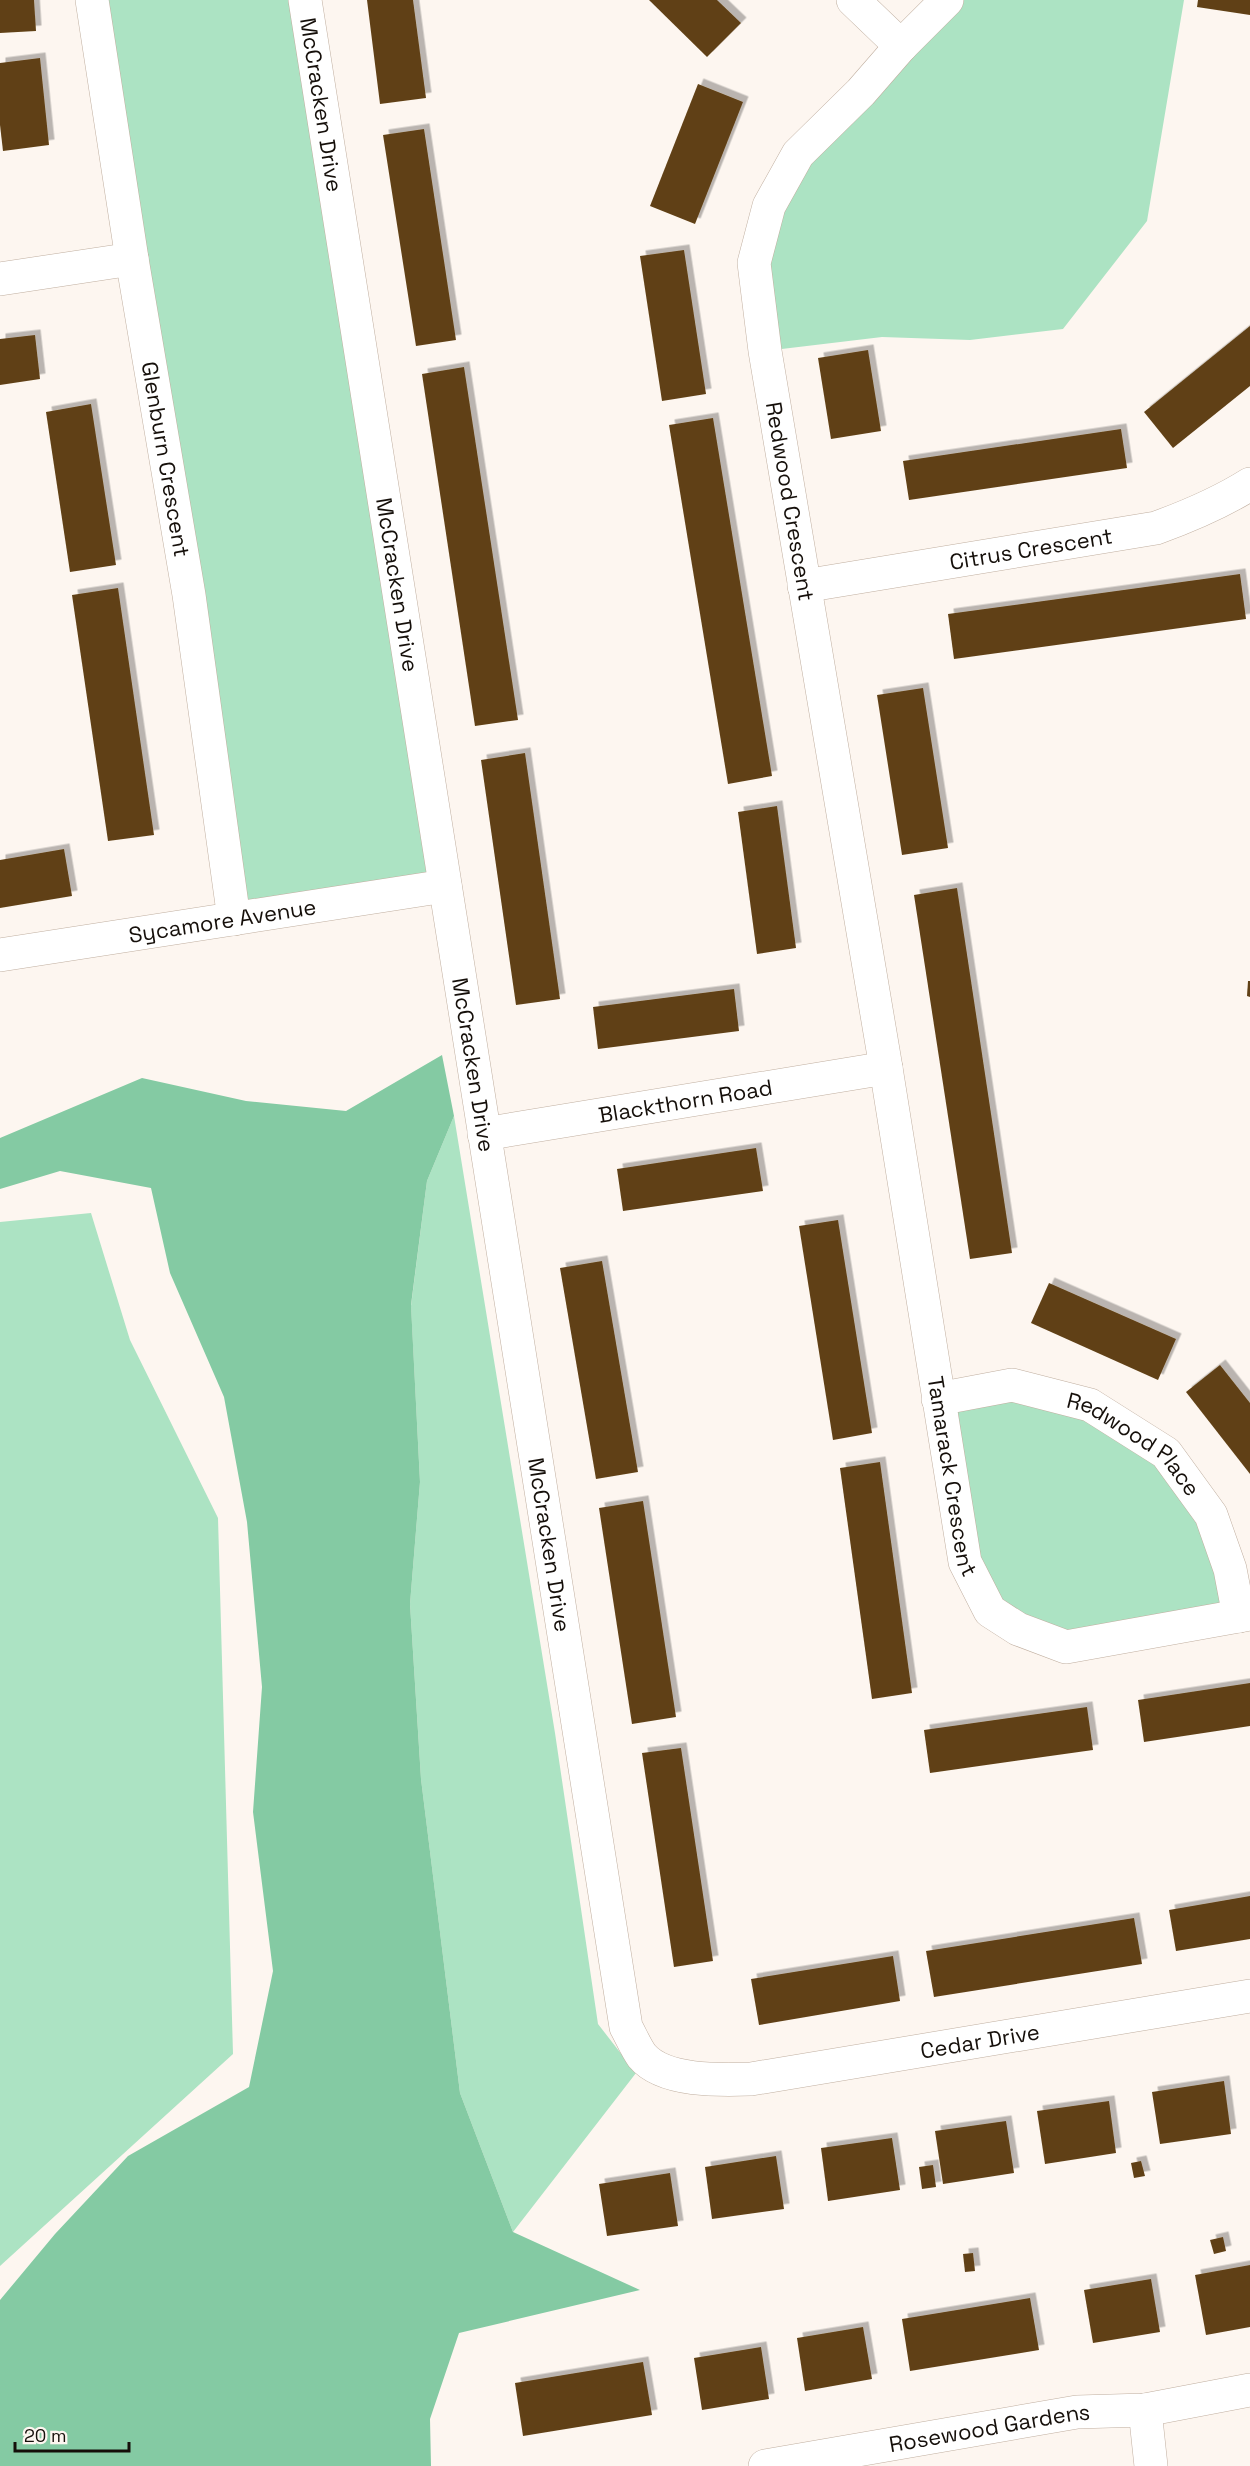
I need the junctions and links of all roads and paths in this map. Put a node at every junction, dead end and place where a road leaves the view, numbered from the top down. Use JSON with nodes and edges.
{"nodes":[{"id":1,"x":92,"y":0,"type":"edge"},
{"id":2,"x":305,"y":0,"type":"edge"},
{"id":3,"x":853,"y":0,"type":"edge"},
{"id":4,"x":947,"y":0,"type":"edge"},
{"id":5,"x":901,"y":46,"type":"junction"},
{"id":6,"x":132,"y":259,"type":"junction"},
{"id":7,"x":0,"y":279,"type":"edge"},
{"id":8,"x":1250,"y":484,"type":"edge"},
{"id":9,"x":804,"y":586,"type":"junction"},
{"id":10,"x":445,"y":886,"type":"junction"},
{"id":11,"x":234,"y":919,"type":"junction"},
{"id":12,"x":0,"y":955,"type":"edge"},
{"id":13,"x":886,"y":1068,"type":"junction"},
{"id":14,"x":484,"y":1134,"type":"junction"},
{"id":15,"x":938,"y":1399,"type":"junction"},
{"id":16,"x":1244,"y":1615,"type":"edge"},
{"id":17,"x":1250,"y":1996,"type":"edge"},
{"id":18,"x":707,"y":2080,"type":"joint"},
{"id":19,"x":1250,"y":2390,"type":"edge"},
{"id":20,"x":1145,"y":2410,"type":"junction"},
{"id":21,"x":799,"y":2463,"type":"edge"},
{"id":22,"x":765,"y":2466,"type":"edge"},
{"id":23,"x":1151,"y":2466,"type":"edge"}],
"edges":[{"from":1,"to":6,"type":"street","name":"Glenburn Crescent"},
{"from":2,"to":10,"type":"street","name":"McCracken Drive"},
{"from":3,"to":5,"type":"street"},
{"from":4,"to":5,"type":"street","name":"Redwood Crescent"},
{"from":5,"to":9,"type":"street","name":"Redwood Crescent"},
{"from":6,"to":7,"type":"street"},
{"from":6,"to":11,"type":"street","name":"Glenburn Crescent"},
{"from":8,"to":9,"type":"street","name":"Citrus Crescent"},
{"from":9,"to":13,"type":"street","name":"Redwood Crescent"},
{"from":10,"to":11,"type":"street","name":"Sycamore Avenue"},
{"from":10,"to":14,"type":"street","name":"McCracken Drive"},
{"from":11,"to":12,"type":"street","name":"Sycamore Avenue"},
{"from":13,"to":14,"type":"street","name":"Blackthorn Road"},
{"from":13,"to":15,"type":"street","name":"Tamarack Crescent"},
{"from":14,"to":18,"type":"street","name":"McCracken Drive"},
{"from":15,"to":16,"type":"street","name":"Redwood Place"},
{"from":15,"to":16,"type":"street","name":"Tamarack Crescent"},
{"from":17,"to":18,"type":"street","name":"Cedar Drive"},
{"from":19,"to":20,"type":"street","name":"Rosewood Gardens"},
{"from":20,"to":21,"type":"street","name":"Rosewood Gardens"},
{"from":20,"to":23,"type":"street"},
{"from":21,"to":22,"type":"street","name":"Rosewood Gardens"}]}
